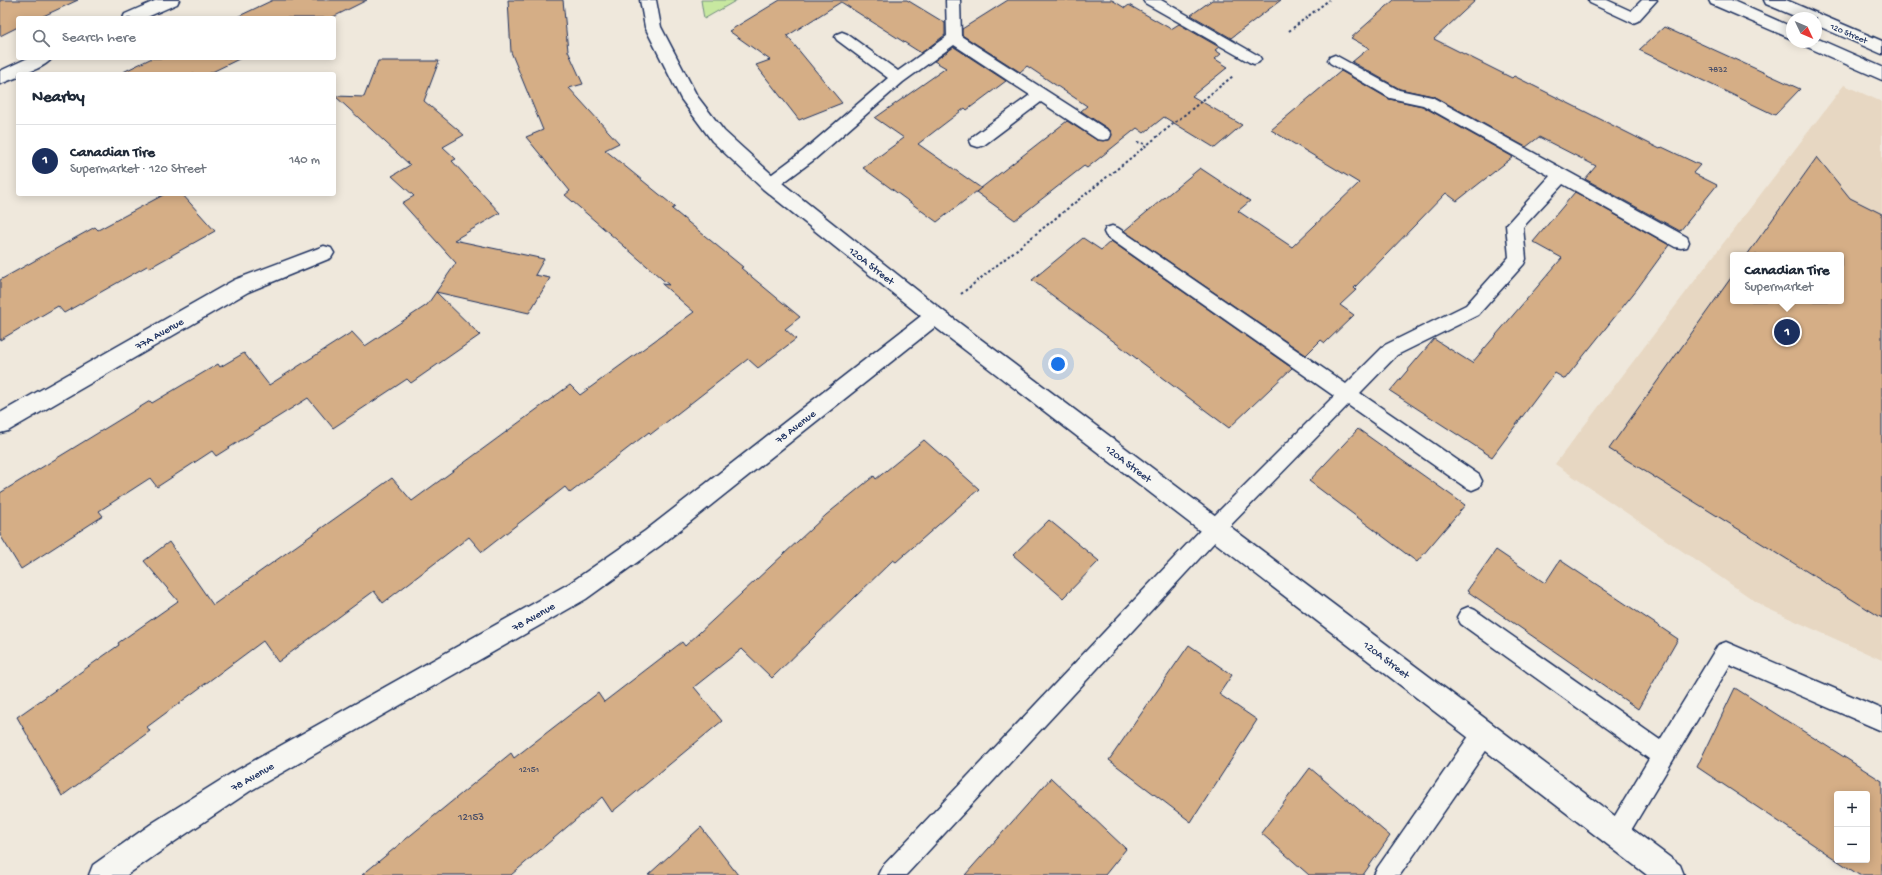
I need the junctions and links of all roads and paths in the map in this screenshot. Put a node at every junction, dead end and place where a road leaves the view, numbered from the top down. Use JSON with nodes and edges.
{"nodes":[{"id":1,"x":171,"y":0,"type":"edge"},
{"id":2,"x":648,"y":0,"type":"edge"},
{"id":3,"x":953,"y":0,"type":"edge"},
{"id":4,"x":1150,"y":0,"type":"edge"},
{"id":5,"x":1328,"y":0,"type":"edge"},
{"id":6,"x":1595,"y":0,"type":"edge"},
{"id":7,"x":1650,"y":0,"type":"edge"},
{"id":8,"x":1772,"y":0,"type":"edge"},
{"id":9,"x":1723,"y":3,"type":"edge"},
{"id":10,"x":1799,"y":12,"type":"edge"},
{"id":11,"x":135,"y":16,"type":"edge"},
{"id":12,"x":1786,"y":20,"type":"edge"},
{"id":13,"x":1822,"y":22,"type":"edge"},
{"id":14,"x":1289,"y":31,"type":"dead end"},
{"id":15,"x":1786,"y":31,"type":"edge"},
{"id":16,"x":1822,"y":34,"type":"edge"},
{"id":17,"x":842,"y":37,"type":"dead end"},
{"id":18,"x":954,"y":38,"type":"junction"},
{"id":19,"x":1822,"y":47,"type":"edge"},
{"id":20,"x":1882,"y":48,"type":"edge"},
{"id":21,"x":1254,"y":59,"type":"dead end"},
{"id":22,"x":1882,"y":59,"type":"edge"},
{"id":23,"x":39,"y":60,"type":"edge"},
{"id":24,"x":1335,"y":60,"type":"dead end"},
{"id":25,"x":1882,"y":74,"type":"edge"},
{"id":26,"x":1234,"y":75,"type":"dead end"},
{"id":27,"x":0,"y":78,"type":"edge"},
{"id":28,"x":898,"y":78,"type":"junction"},
{"id":29,"x":1040,"y":94,"type":"junction"},
{"id":30,"x":1103,"y":135,"type":"dead end"},
{"id":31,"x":978,"y":142,"type":"dead end"},
{"id":32,"x":1137,"y":142,"type":"dead end"},
{"id":33,"x":1146,"y":144,"type":"junction"},
{"id":34,"x":1560,"y":176,"type":"junction"},
{"id":35,"x":770,"y":184,"type":"junction"},
{"id":36,"x":1112,"y":232,"type":"dead end"},
{"id":37,"x":1681,"y":242,"type":"dead end"},
{"id":38,"x":324,"y":253,"type":"dead end"},
{"id":39,"x":961,"y":294,"type":"dead end"},
{"id":40,"x":935,"y":316,"type":"junction"},
{"id":41,"x":1348,"y":394,"type":"junction"},
{"id":42,"x":0,"y":424,"type":"edge"},
{"id":43,"x":1472,"y":481,"type":"dead end"},
{"id":44,"x":1215,"y":528,"type":"junction"},
{"id":45,"x":1468,"y":617,"type":"dead end"},
{"id":46,"x":1882,"y":720,"type":"edge"},
{"id":47,"x":1484,"y":734,"type":"junction"},
{"id":48,"x":1663,"y":756,"type":"junction"},
{"id":49,"x":1616,"y":834,"type":"junction"},
{"id":50,"x":103,"y":875,"type":"edge"},
{"id":51,"x":890,"y":875,"type":"edge"},
{"id":52,"x":1386,"y":875,"type":"edge"},
{"id":53,"x":1670,"y":875,"type":"edge"}],
"edges":[{"from":1,"to":11,"type":"street"},
{"from":2,"to":35,"type":"street","name":"120A Street"},
{"from":3,"to":18,"type":"lane"},
{"from":4,"to":21,"type":"lane"},
{"from":5,"to":14,"type":"path"},
{"from":6,"to":7,"type":"lane"},
{"from":8,"to":10,"type":"street","name":"120 Street"},
{"from":9,"to":12,"type":"street"},
{"from":9,"to":15,"type":"street"},
{"from":13,"to":20,"type":"street","name":"120 Street"},
{"from":16,"to":22,"type":"street"},
{"from":17,"to":28,"type":"lane"},
{"from":18,"to":28,"type":"lane"},
{"from":18,"to":29,"type":"lane"},
{"from":19,"to":25,"type":"street"},
{"from":23,"to":27,"type":"street"},
{"from":24,"to":34,"type":"lane"},
{"from":26,"to":33,"type":"path"},
{"from":28,"to":35,"type":"lane"},
{"from":29,"to":30,"type":"lane"},
{"from":29,"to":31,"type":"lane"},
{"from":32,"to":33,"type":"path"},
{"from":33,"to":39,"type":"path"},
{"from":34,"to":37,"type":"lane"},
{"from":34,"to":41,"type":"lane"},
{"from":35,"to":40,"type":"street","name":"120A Street"},
{"from":36,"to":41,"type":"lane"},
{"from":38,"to":42,"type":"street","name":"77A Avenue"},
{"from":40,"to":44,"type":"street","name":"120A Street"},
{"from":40,"to":50,"type":"street","name":"78 Avenue"},
{"from":41,"to":43,"type":"lane"},
{"from":41,"to":44,"type":"lane"},
{"from":44,"to":47,"type":"street","name":"120A Street"},
{"from":44,"to":51,"type":"lane"},
{"from":45,"to":48,"type":"lane"},
{"from":46,"to":48,"type":"lane"},
{"from":47,"to":49,"type":"street","name":"120A Street"},
{"from":47,"to":52,"type":"lane"},
{"from":48,"to":49,"type":"lane"},
{"from":49,"to":53,"type":"street","name":"120A Street"}]}
